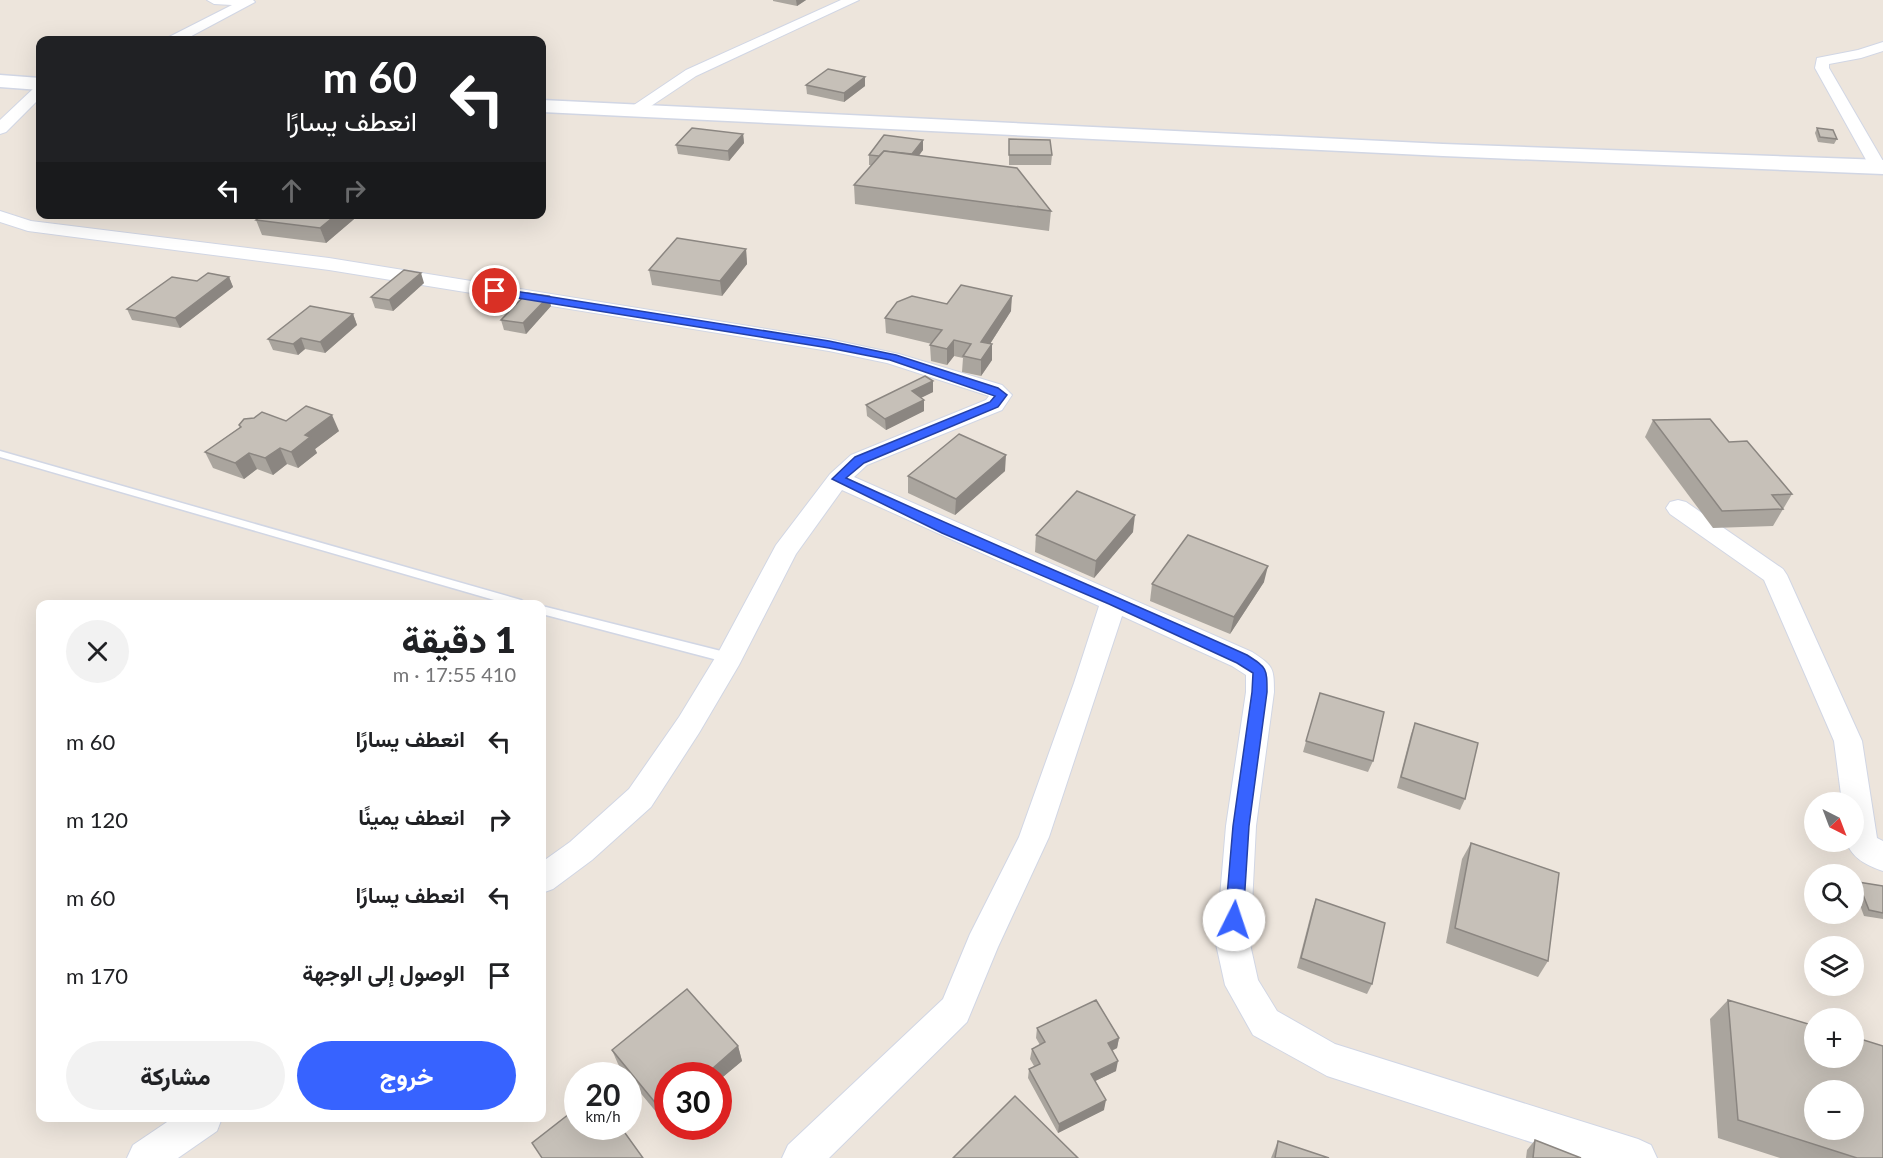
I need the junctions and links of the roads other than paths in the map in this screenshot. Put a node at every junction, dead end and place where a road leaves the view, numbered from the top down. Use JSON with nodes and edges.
{"nodes":[{"id":1,"x":214,"y":0,"type":"edge"},
{"id":2,"x":852,"y":0,"type":"edge"},
{"id":3,"x":182,"y":36,"type":"edge"},
{"id":4,"x":1883,"y":46,"type":"edge"},
{"id":5,"x":0,"y":81,"type":"edge"},
{"id":6,"x":36,"y":84,"type":"edge"},
{"id":7,"x":36,"y":94,"type":"edge"},
{"id":8,"x":546,"y":106,"type":"edge"},
{"id":9,"x":633,"y":111,"type":"junction"},
{"id":10,"x":0,"y":128,"type":"edge"},
{"id":11,"x":1880,"y":167,"type":"edge"},
{"id":12,"x":0,"y":216,"type":"edge"},
{"id":13,"x":0,"y":454,"type":"edge"},
{"id":14,"x":838,"y":479,"type":"junction"},
{"id":15,"x":1678,"y":508,"type":"dead end"},
{"id":16,"x":507,"y":600,"type":"edge"},
{"id":17,"x":1114,"y":600,"type":"junction"},
{"id":18,"x":546,"y":611,"type":"edge"},
{"id":19,"x":729,"y":658,"type":"junction"},
{"id":20,"x":1883,"y":858,"type":"edge"},
{"id":21,"x":546,"y":876,"type":"edge"},
{"id":22,"x":198,"y":1122,"type":"edge"},
{"id":23,"x":146,"y":1158,"type":"edge"},
{"id":24,"x":801,"y":1158,"type":"edge"},
{"id":25,"x":1638,"y":1158,"type":"edge"}],
"edges":[{"from":1,"to":3,"type":"street"},
{"from":2,"to":9,"type":"street"},
{"from":4,"to":11,"type":"street"},
{"from":5,"to":6,"type":"street"},
{"from":7,"to":10,"type":"street"},
{"from":8,"to":9,"type":"street"},
{"from":9,"to":11,"type":"street"},
{"from":12,"to":14,"type":"street"},
{"from":13,"to":16,"type":"lane"},
{"from":14,"to":17,"type":"street"},
{"from":14,"to":19,"type":"street"},
{"from":15,"to":20,"type":"street"},
{"from":17,"to":24,"type":"street"},
{"from":17,"to":25,"type":"street"},
{"from":18,"to":19,"type":"lane"},
{"from":19,"to":21,"type":"street"},
{"from":22,"to":23,"type":"street"}]}
